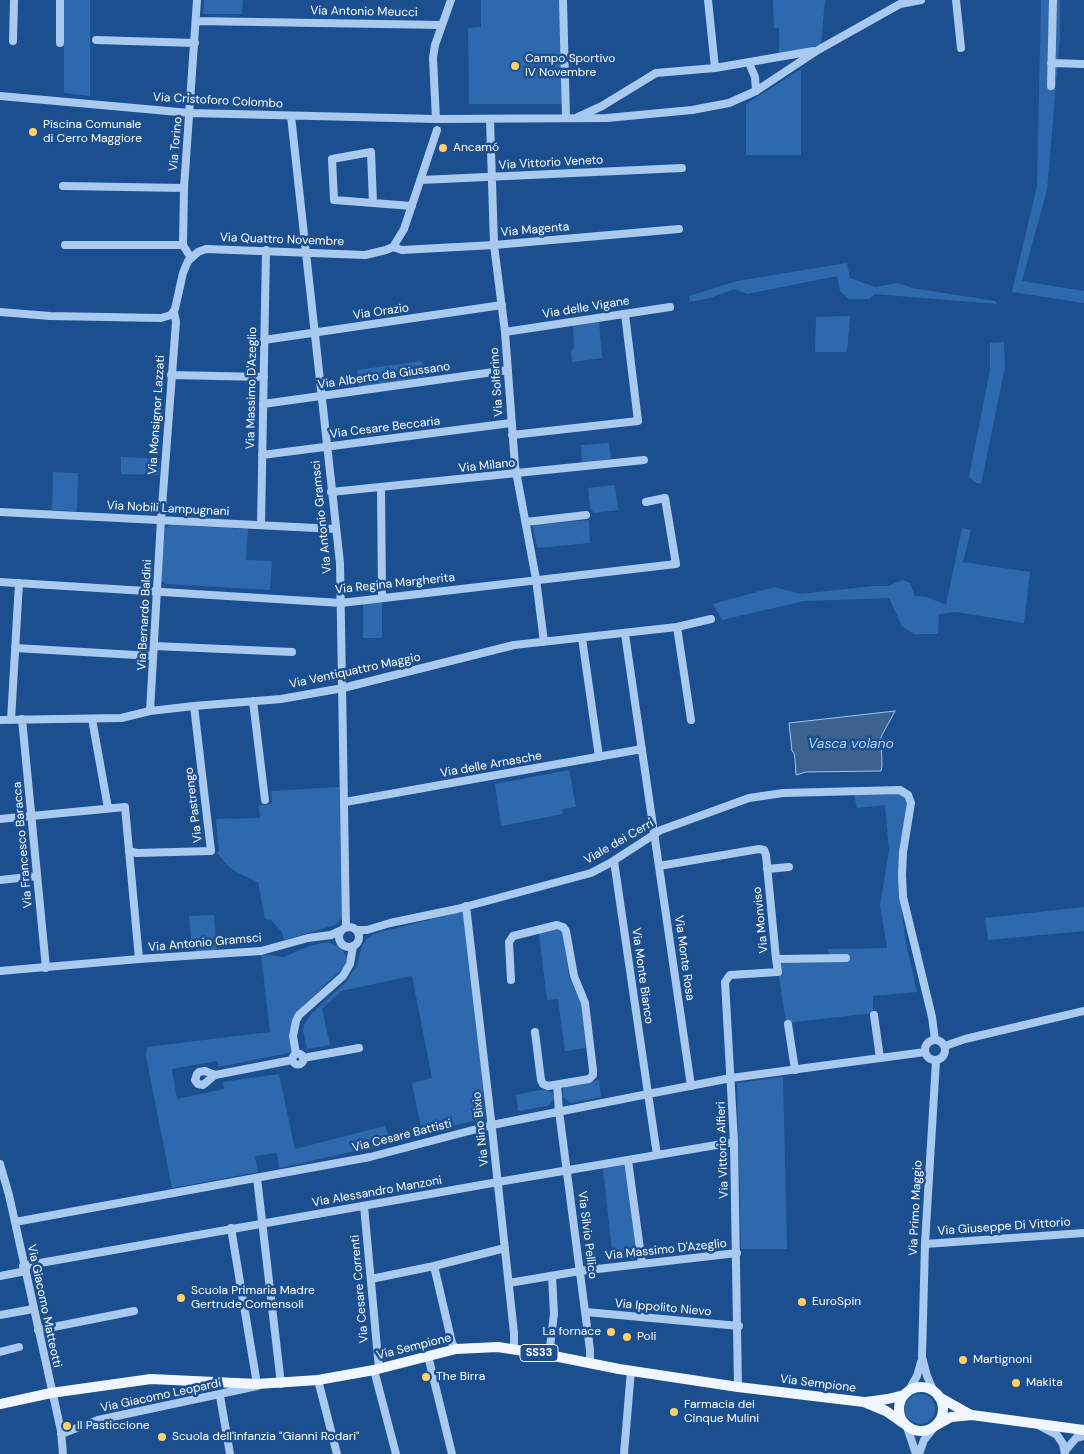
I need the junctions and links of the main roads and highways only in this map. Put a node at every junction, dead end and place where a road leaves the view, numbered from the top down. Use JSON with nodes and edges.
{"nodes":[{"id":1,"x":906,"y":1392,"type":"junction"},
{"id":2,"x":937,"y":1394,"type":"junction"},
{"id":3,"x":864,"y":1402,"type":"junction"},
{"id":4,"x":0,"y":1404,"type":"edge"},
{"id":5,"x":972,"y":1415,"type":"junction"},
{"id":6,"x":905,"y":1425,"type":"junction"},
{"id":7,"x":935,"y":1426,"type":"junction"},
{"id":8,"x":1084,"y":1430,"type":"edge"}],
"edges":[{"from":1,"to":2,"type":"main road","number":"SS33"},
{"from":1,"to":3,"type":"main road","name":"Via Sempione","number":"SS33"},
{"from":1,"to":6,"type":"main road"},
{"from":2,"to":5,"type":"main road","number":"SS33"},
{"from":2,"to":7,"type":"main road"},
{"from":3,"to":4,"type":"main road","name":"Via Sempione","number":"SS33"},
{"from":3,"to":6,"type":"main road","name":"Via Sempione","number":"SS33"},
{"from":5,"to":7,"type":"main road","number":"SS33"},
{"from":5,"to":8,"type":"main road","number":"SS33"},
{"from":6,"to":7,"type":"main road","number":"SS33"}]}
